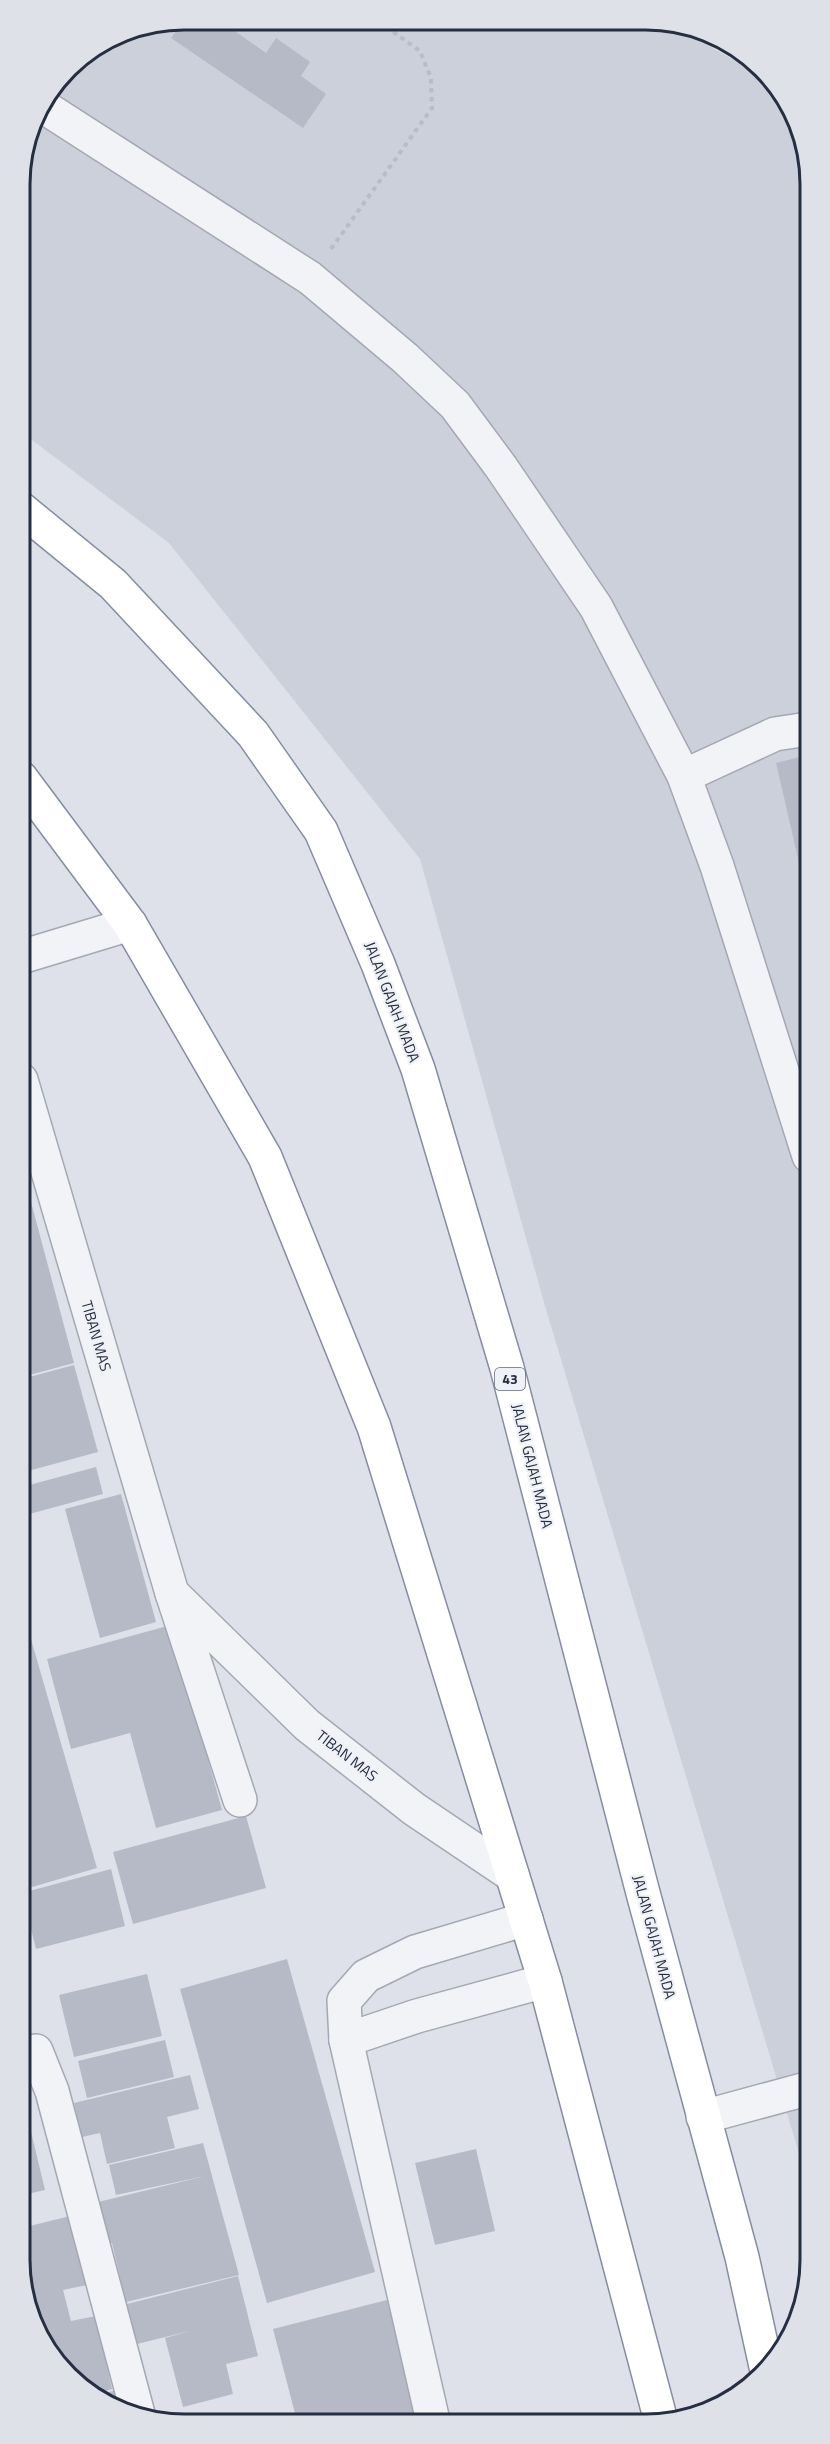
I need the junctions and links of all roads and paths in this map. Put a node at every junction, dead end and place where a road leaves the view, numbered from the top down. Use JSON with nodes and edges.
{"nodes":[{"id":1,"x":391,"y":30,"type":"edge"},
{"id":2,"x":49,"y":110,"type":"edge"},
{"id":3,"x":310,"y":278,"type":"junction"},
{"id":4,"x":30,"y":515,"type":"edge"},
{"id":5,"x":800,"y":730,"type":"edge"},
{"id":6,"x":684,"y":776,"type":"junction"},
{"id":7,"x":30,"y":792,"type":"edge"},
{"id":8,"x":130,"y":924,"type":"junction"},
{"id":9,"x":30,"y":954,"type":"edge"},
{"id":10,"x":30,"y":1111,"type":"edge"},
{"id":11,"x":800,"y":1128,"type":"edge"},
{"id":12,"x":172,"y":1593,"type":"junction"},
{"id":13,"x":240,"y":1800,"type":"dead end"},
{"id":14,"x":512,"y":1875,"type":"junction"},
{"id":15,"x":526,"y":1919,"type":"junction"},
{"id":16,"x":545,"y":1981,"type":"junction"},
{"id":17,"x":346,"y":2040,"type":"junction"},
{"id":18,"x":36,"y":2051,"type":"dead end"},
{"id":19,"x":800,"y":2091,"type":"edge"},
{"id":20,"x":703,"y":2117,"type":"junction"},
{"id":21,"x":742,"y":2258,"type":"junction"},
{"id":22,"x":773,"y":2348,"type":"edge"},
{"id":23,"x":764,"y":2360,"type":"edge"},
{"id":24,"x":136,"y":2407,"type":"edge"},
{"id":25,"x":431,"y":2414,"type":"edge"},
{"id":26,"x":659,"y":2414,"type":"edge"}],
"edges":[{"from":1,"to":3,"type":"path"},
{"from":2,"to":3,"type":"street"},
{"from":3,"to":6,"type":"street"},
{"from":4,"to":20,"type":"highway","name":"JALAN GAJAH MADA","number":"43"},
{"from":5,"to":6,"type":"street"},
{"from":6,"to":11,"type":"street"},
{"from":7,"to":8,"type":"highway"},
{"from":8,"to":9,"type":"street"},
{"from":8,"to":14,"type":"highway"},
{"from":10,"to":12,"type":"street","name":"TIBAN MAS"},
{"from":12,"to":13,"type":"street","name":"TIBAN MAS"},
{"from":12,"to":14,"type":"street","name":"TIBAN MAS"},
{"from":14,"to":15,"type":"highway"},
{"from":15,"to":16,"type":"highway"},
{"from":15,"to":17,"type":"street"},
{"from":16,"to":17,"type":"street"},
{"from":16,"to":26,"type":"highway"},
{"from":17,"to":25,"type":"street"},
{"from":18,"to":24,"type":"street"},
{"from":19,"to":20,"type":"street"},
{"from":20,"to":21,"type":"highway","name":"JALAN GAJAH MADA","number":"43"},
{"from":21,"to":22,"type":"highway"},
{"from":21,"to":23,"type":"highway","name":"JALAN GAJAH MADA","number":"43"}]}
